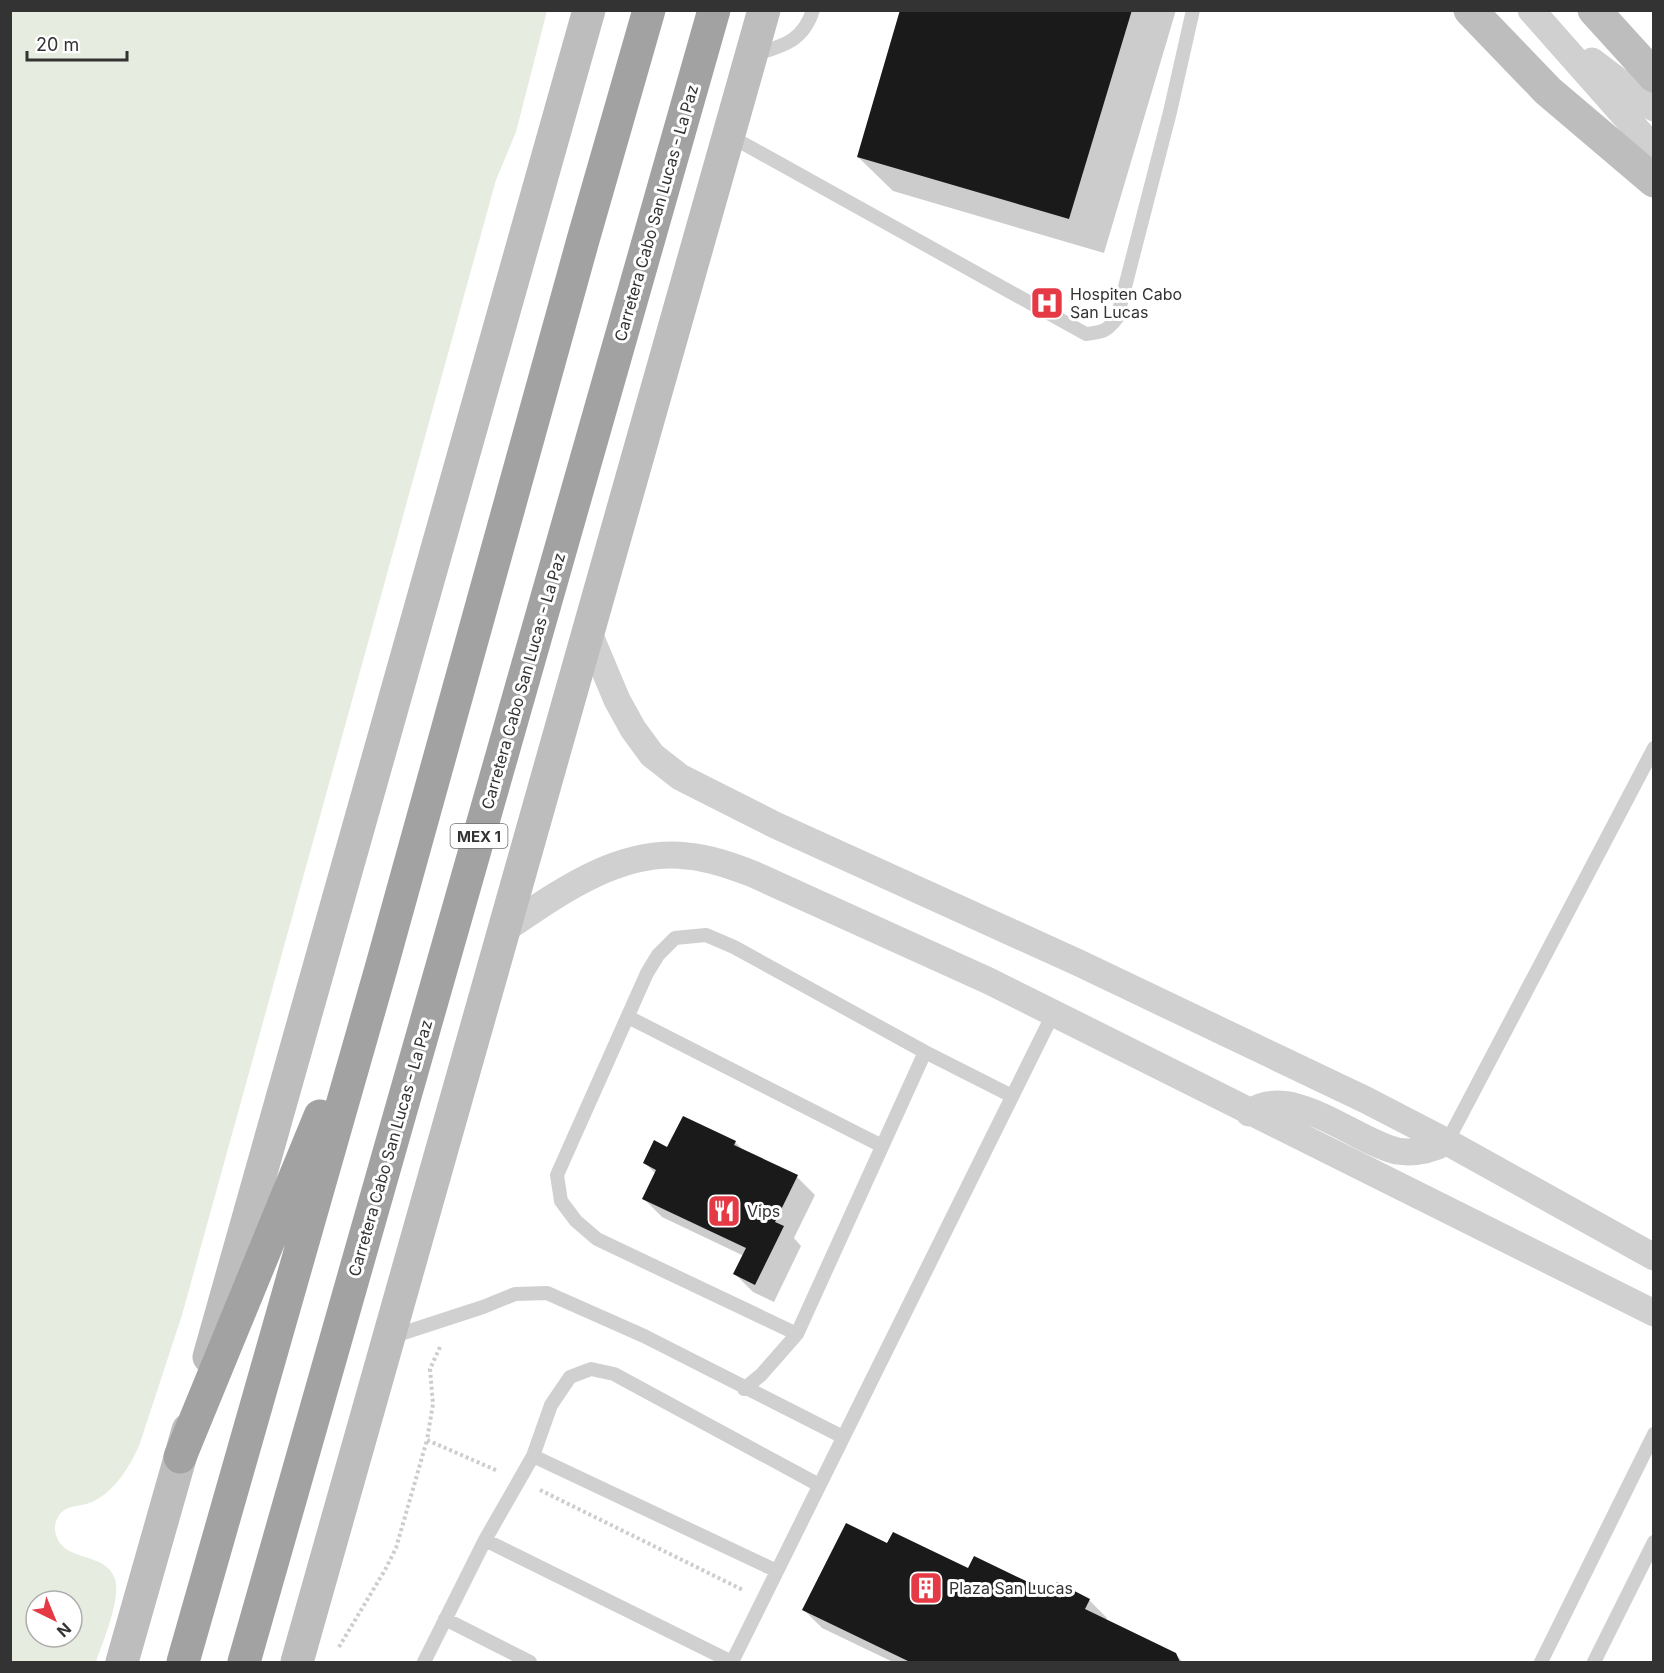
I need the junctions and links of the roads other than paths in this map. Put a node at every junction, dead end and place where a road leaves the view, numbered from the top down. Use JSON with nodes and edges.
{"nodes":[{"id":1,"x":588,"y":10,"type":"edge"},
{"id":2,"x":625,"y":10,"type":"edge"},
{"id":3,"x":649,"y":10,"type":"edge"},
{"id":4,"x":714,"y":10,"type":"edge"},
{"id":5,"x":764,"y":10,"type":"edge"},
{"id":6,"x":813,"y":10,"type":"edge"},
{"id":7,"x":1193,"y":10,"type":"edge"},
{"id":8,"x":1470,"y":10,"type":"edge"},
{"id":9,"x":1594,"y":10,"type":"edge"},
{"id":10,"x":1538,"y":17,"type":"edge"},
{"id":11,"x":751,"y":55,"type":"junction"},
{"id":12,"x":1653,"y":76,"type":"edge"},
{"id":13,"x":1653,"y":108,"type":"edge"},
{"id":14,"x":730,"y":136,"type":"junction"},
{"id":15,"x":1653,"y":149,"type":"edge"},
{"id":16,"x":1653,"y":181,"type":"edge"},
{"id":17,"x":583,"y":240,"type":"junction"},
{"id":18,"x":588,"y":631,"type":"junction"},
{"id":19,"x":1653,"y":748,"type":"edge"},
{"id":20,"x":504,"y":930,"type":"junction"},
{"id":21,"x":382,"y":965,"type":"junction"},
{"id":22,"x":1053,"y":1014,"type":"junction"},
{"id":23,"x":628,"y":1017,"type":"junction"},
{"id":24,"x":925,"y":1052,"type":"junction"},
{"id":25,"x":1012,"y":1096,"type":"junction"},
{"id":26,"x":1250,"y":1113,"type":"junction"},
{"id":27,"x":1447,"y":1142,"type":"junction"},
{"id":28,"x":882,"y":1146,"type":"junction"},
{"id":29,"x":1653,"y":1257,"type":"edge"},
{"id":30,"x":1653,"y":1313,"type":"edge"},
{"id":31,"x":797,"y":1334,"type":"junction"},
{"id":32,"x":389,"y":1338,"type":"junction"},
{"id":33,"x":744,"y":1389,"type":"junction"},
{"id":34,"x":1653,"y":1434,"type":"edge"},
{"id":35,"x":843,"y":1437,"type":"junction"},
{"id":36,"x":533,"y":1456,"type":"junction"},
{"id":37,"x":180,"y":1457,"type":"junction"},
{"id":38,"x":819,"y":1485,"type":"junction"},
{"id":39,"x":485,"y":1540,"type":"junction"},
{"id":40,"x":1653,"y":1542,"type":"edge"},
{"id":41,"x":777,"y":1571,"type":"junction"},
{"id":42,"x":445,"y":1620,"type":"junction"},
{"id":43,"x":122,"y":1662,"type":"edge"},
{"id":44,"x":183,"y":1662,"type":"edge"},
{"id":45,"x":244,"y":1662,"type":"edge"},
{"id":46,"x":297,"y":1662,"type":"edge"},
{"id":47,"x":424,"y":1662,"type":"edge"},
{"id":48,"x":530,"y":1662,"type":"edge"},
{"id":49,"x":732,"y":1662,"type":"edge"},
{"id":50,"x":1541,"y":1662,"type":"edge"},
{"id":51,"x":1594,"y":1662,"type":"edge"}],
"edges":[{"from":1,"to":37,"type":"main road"},
{"from":2,"to":17,"type":"highway"},
{"from":3,"to":17,"type":"highway"},
{"from":4,"to":45,"type":"highway","name":"Carretera Cabo San Lucas - La Paz","number":"MEX 1"},
{"from":5,"to":11,"type":"main road"},
{"from":6,"to":11,"type":"lane"},
{"from":7,"to":14,"type":"lane"},
{"from":8,"to":16,"type":"main road"},
{"from":9,"to":12,"type":"main road"},
{"from":10,"to":13,"type":"street"},
{"from":10,"to":15,"type":"street"},
{"from":11,"to":14,"type":"main road"},
{"from":14,"to":18,"type":"main road"},
{"from":17,"to":21,"type":"highway"},
{"from":18,"to":20,"type":"main road"},
{"from":18,"to":27,"type":"street"},
{"from":19,"to":27,"type":"lane"},
{"from":20,"to":22,"type":"street"},
{"from":20,"to":32,"type":"main road"},
{"from":21,"to":37,"type":"highway"},
{"from":21,"to":44,"type":"highway"},
{"from":22,"to":25,"type":"lane"},
{"from":22,"to":26,"type":"street"},
{"from":23,"to":24,"type":"lane"},
{"from":23,"to":28,"type":"lane"},
{"from":23,"to":31,"type":"lane"},
{"from":24,"to":25,"type":"lane"},
{"from":24,"to":28,"type":"lane"},
{"from":25,"to":35,"type":"lane"},
{"from":26,"to":27,"type":"street"},
{"from":26,"to":30,"type":"street"},
{"from":27,"to":29,"type":"street"},
{"from":28,"to":31,"type":"lane"},
{"from":31,"to":33,"type":"lane"},
{"from":32,"to":33,"type":"lane"},
{"from":32,"to":46,"type":"main road"},
{"from":33,"to":35,"type":"lane"},
{"from":34,"to":50,"type":"lane"},
{"from":35,"to":38,"type":"lane"},
{"from":36,"to":38,"type":"lane"},
{"from":36,"to":39,"type":"lane"},
{"from":36,"to":41,"type":"lane"},
{"from":37,"to":43,"type":"main road"},
{"from":38,"to":41,"type":"lane"},
{"from":39,"to":42,"type":"lane"},
{"from":39,"to":49,"type":"lane"},
{"from":40,"to":51,"type":"lane"},
{"from":41,"to":49,"type":"lane"},
{"from":42,"to":47,"type":"lane"},
{"from":42,"to":48,"type":"lane"}]}
